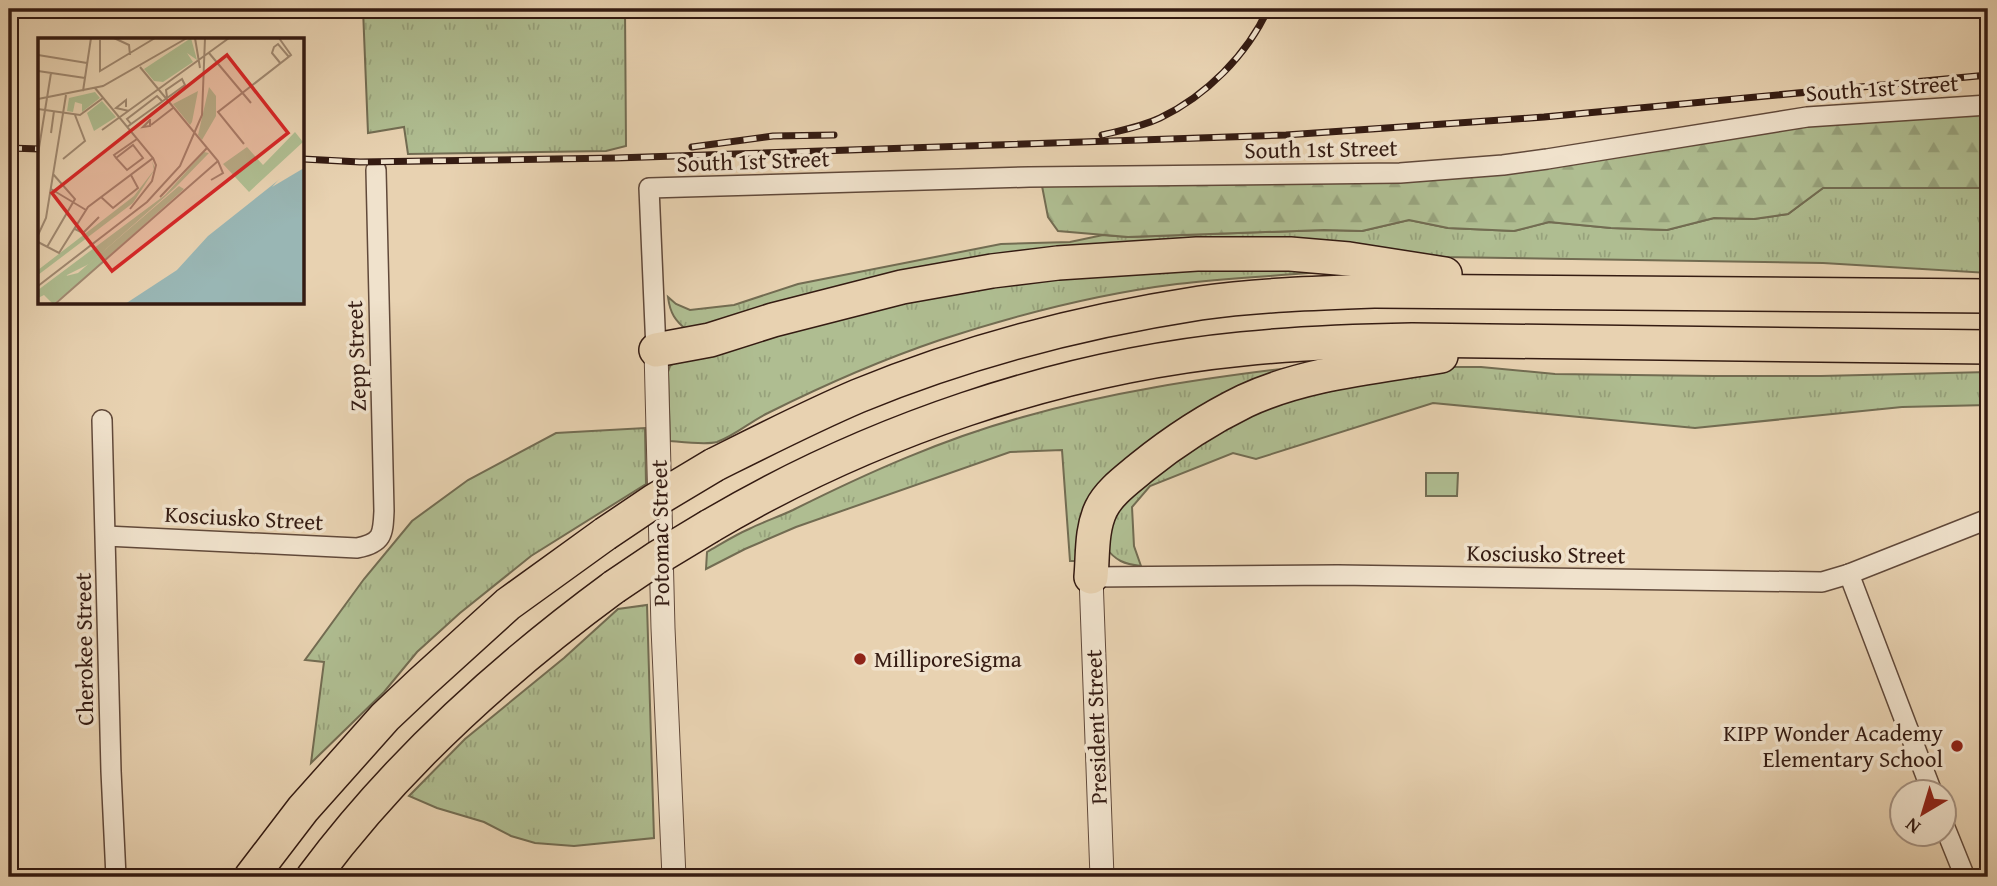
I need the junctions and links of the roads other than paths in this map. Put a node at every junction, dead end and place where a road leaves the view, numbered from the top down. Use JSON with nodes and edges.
{"nodes":[{"id":1,"x":1988,"y":104,"type":"edge"},
{"id":2,"x":376,"y":170,"type":"dead end"},
{"id":3,"x":649,"y":188,"type":"joint"},
{"id":4,"x":1551,"y":292,"type":"junction"},
{"id":5,"x":1988,"y":296,"type":"edge"},
{"id":6,"x":1530,"y":341,"type":"junction"},
{"id":7,"x":1988,"y":347,"type":"edge"},
{"id":8,"x":656,"y":350,"type":"junction"},
{"id":9,"x":102,"y":420,"type":"dead end"},
{"id":10,"x":1988,"y":519,"type":"edge"},
{"id":11,"x":106,"y":536,"type":"junction"},
{"id":12,"x":379,"y":540,"type":"joint"},
{"id":13,"x":1849,"y":574,"type":"junction"},
{"id":14,"x":1091,"y":577,"type":"junction"},
{"id":15,"x":1927,"y":778,"type":"edge"},
{"id":16,"x":1953,"y":848,"type":"edge"},
{"id":17,"x":116,"y":877,"type":"edge"},
{"id":18,"x":251,"y":877,"type":"edge"},
{"id":19,"x":313,"y":877,"type":"edge"},
{"id":20,"x":674,"y":877,"type":"edge"},
{"id":21,"x":1102,"y":877,"type":"edge"},
{"id":22,"x":1965,"y":877,"type":"edge"}],
"edges":[{"from":1,"to":3,"type":"street","name":"South 1st Street"},
{"from":2,"to":12,"type":"street","name":"Zepp Street"},
{"from":3,"to":8,"type":"street","name":"Potomac Street"},
{"from":4,"to":5,"type":"highway"},
{"from":4,"to":8,"type":"highway"},
{"from":4,"to":18,"type":"highway","bridge":true},
{"from":6,"to":7,"type":"highway"},
{"from":6,"to":14,"type":"highway"},
{"from":6,"to":19,"type":"highway","bridge":true},
{"from":8,"to":20,"type":"street","name":"Potomac Street"},
{"from":9,"to":11,"type":"street","name":"Cherokee Street"},
{"from":10,"to":13,"type":"street","name":"Kosciusko Street"},
{"from":11,"to":12,"type":"street","name":"Kosciusko Street"},
{"from":11,"to":17,"type":"street","name":"Cherokee Street"},
{"from":13,"to":14,"type":"street","name":"Kosciusko Street"},
{"from":13,"to":15,"type":"street"},
{"from":14,"to":21,"type":"street","name":"President Street"},
{"from":16,"to":22,"type":"street"}]}
